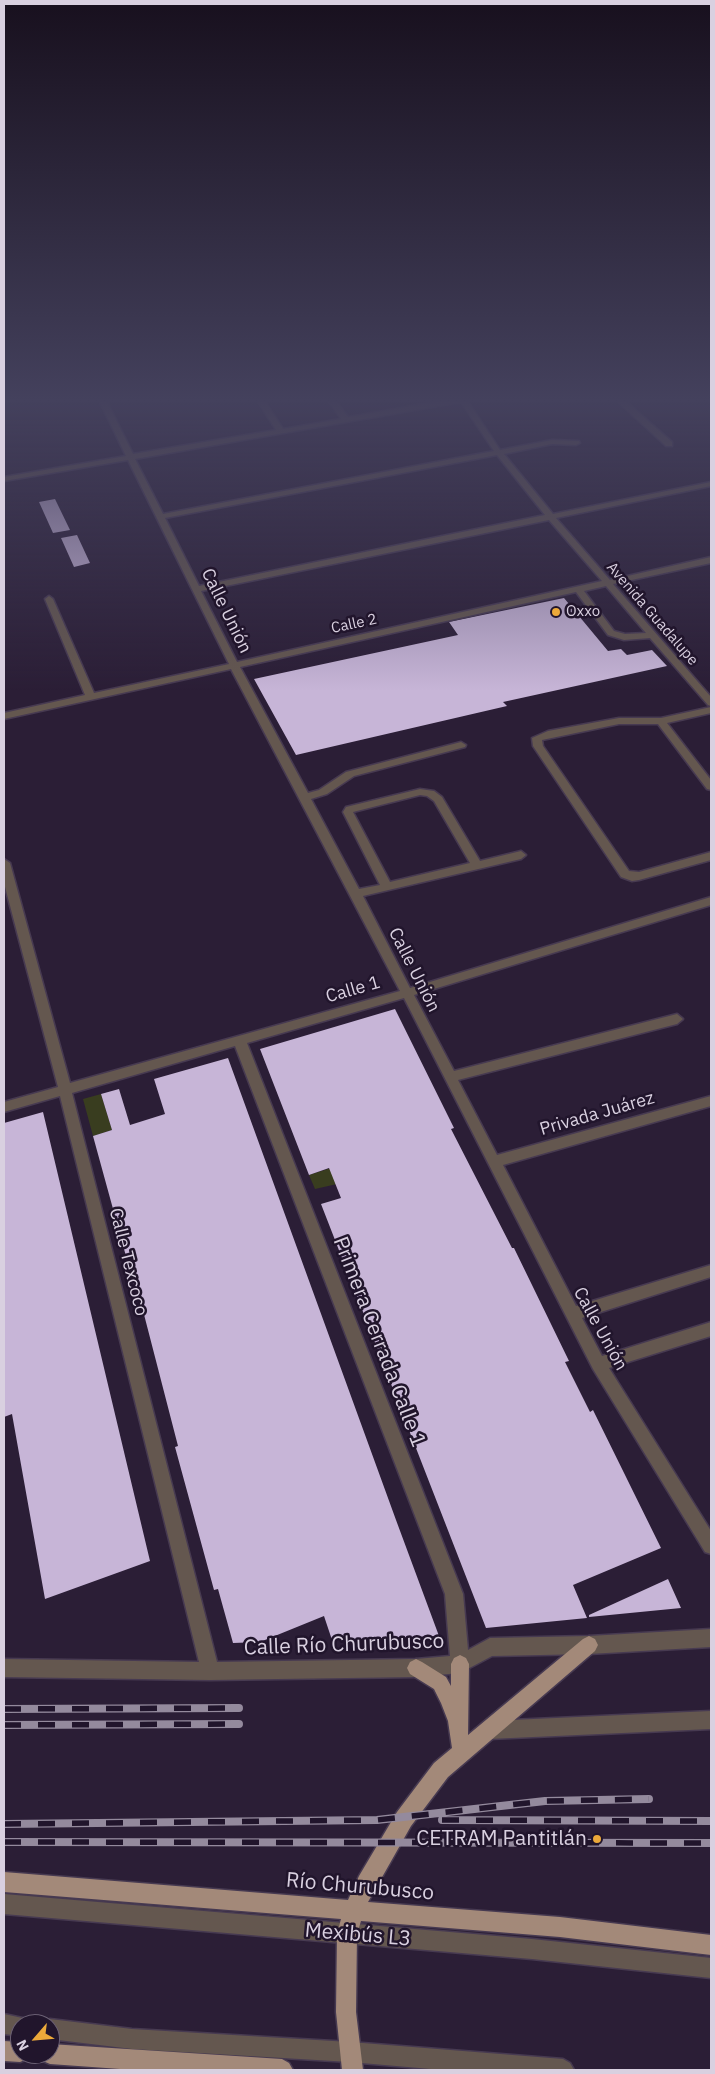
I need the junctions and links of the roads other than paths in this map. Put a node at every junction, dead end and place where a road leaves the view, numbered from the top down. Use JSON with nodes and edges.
{"nodes":[{"id":1,"x":150,"y":497,"type":"edge"},
{"id":2,"x":267,"y":497,"type":"edge"},
{"id":3,"x":534,"y":497,"type":"edge"},
{"id":4,"x":649,"y":497,"type":"edge"},
{"id":5,"x":160,"y":517,"type":"junction"},
{"id":6,"x":551,"y":517,"type":"junction"},
{"id":7,"x":711,"y":560,"type":"edge"},
{"id":8,"x":606,"y":582,"type":"junction"},
{"id":9,"x":196,"y":589,"type":"junction"},
{"id":10,"x":578,"y":589,"type":"junction"},
{"id":11,"x":49,"y":599,"type":"dead end"},
{"id":12,"x":653,"y":635,"type":"junction"},
{"id":13,"x":234,"y":665,"type":"junction"},
{"id":14,"x":91,"y":697,"type":"junction"},
{"id":15,"x":711,"y":703,"type":"edge"},
{"id":16,"x":711,"y":710,"type":"edge"},
{"id":17,"x":4,"y":716,"type":"edge"},
{"id":18,"x":661,"y":721,"type":"junction"},
{"id":19,"x":461,"y":745,"type":"dead end"},
{"id":20,"x":711,"y":787,"type":"edge"},
{"id":21,"x":303,"y":798,"type":"junction"},
{"id":22,"x":521,"y":855,"type":"dead end"},
{"id":23,"x":711,"y":856,"type":"edge"},
{"id":24,"x":4,"y":863,"type":"edge"},
{"id":25,"x":477,"y":866,"type":"junction"},
{"id":26,"x":387,"y":888,"type":"junction"},
{"id":27,"x":356,"y":894,"type":"junction"},
{"id":28,"x":711,"y":901,"type":"edge"},
{"id":29,"x":406,"y":993,"type":"junction"},
{"id":30,"x":677,"y":1019,"type":"dead end"},
{"id":31,"x":239,"y":1040,"type":"junction"},
{"id":32,"x":449,"y":1077,"type":"junction"},
{"id":33,"x":65,"y":1089,"type":"junction"},
{"id":34,"x":711,"y":1101,"type":"edge"},
{"id":35,"x":4,"y":1107,"type":"edge"},
{"id":36,"x":493,"y":1162,"type":"junction"},
{"id":37,"x":711,"y":1271,"type":"edge"},
{"id":38,"x":572,"y":1314,"type":"junction"},
{"id":39,"x":711,"y":1329,"type":"edge"},
{"id":40,"x":598,"y":1364,"type":"junction"},
{"id":41,"x":711,"y":1546,"type":"edge"},
{"id":42,"x":711,"y":1638,"type":"edge"},
{"id":43,"x":589,"y":1645,"type":"junction"},
{"id":44,"x":460,"y":1664,"type":"junction"},
{"id":45,"x":4,"y":1668,"type":"edge"},
{"id":46,"x":416,"y":1668,"type":"junction"},
{"id":47,"x":210,"y":1671,"type":"junction"},
{"id":48,"x":711,"y":1720,"type":"edge"},
{"id":49,"x":486,"y":1730,"type":"junction"},
{"id":50,"x":462,"y":1751,"type":"junction"},
{"id":51,"x":4,"y":1882,"type":"edge"},
{"id":52,"x":4,"y":1904,"type":"edge"},
{"id":53,"x":354,"y":1910,"type":"junction"},
{"id":54,"x":347,"y":1934,"type":"junction"},
{"id":55,"x":711,"y":1944,"type":"edge"},
{"id":56,"x":711,"y":1968,"type":"edge"},
{"id":57,"x":60,"y":2030,"type":"edge"},
{"id":58,"x":60,"y":2055,"type":"edge"},
{"id":59,"x":351,"y":2061,"type":"edge"},
{"id":60,"x":282,"y":2070,"type":"edge"},
{"id":61,"x":563,"y":2070,"type":"edge"}],
"edges":[{"from":1,"to":5,"type":"street","name":"Calle Unión"},
{"from":2,"to":5,"type":"street"},
{"from":3,"to":6,"type":"street","name":"Avenida Guadalupe"},
{"from":4,"to":6,"type":"street"},
{"from":5,"to":9,"type":"street","name":"Calle Unión"},
{"from":6,"to":8,"type":"street","name":"Avenida Guadalupe"},
{"from":6,"to":9,"type":"street"},
{"from":7,"to":8,"type":"street","name":"Calle 2"},
{"from":8,"to":10,"type":"street","name":"Calle 2"},
{"from":8,"to":12,"type":"street","name":"Avenida Guadalupe"},
{"from":9,"to":13,"type":"street","name":"Calle Unión"},
{"from":10,"to":12,"type":"street"},
{"from":10,"to":13,"type":"street","name":"Calle 2"},
{"from":11,"to":14,"type":"street"},
{"from":12,"to":15,"type":"street","name":"Avenida Guadalupe"},
{"from":13,"to":14,"type":"street","name":"Calle 2"},
{"from":13,"to":21,"type":"street","name":"Calle Unión"},
{"from":14,"to":17,"type":"street","name":"Calle 2"},
{"from":16,"to":18,"type":"street"},
{"from":18,"to":20,"type":"street"},
{"from":18,"to":23,"type":"street"},
{"from":19,"to":21,"type":"street"},
{"from":21,"to":27,"type":"street","name":"Calle Unión"},
{"from":22,"to":25,"type":"street"},
{"from":24,"to":33,"type":"street","name":"Calle Texcoco"},
{"from":25,"to":26,"type":"street"},
{"from":25,"to":26,"type":"street"},
{"from":26,"to":27,"type":"street"},
{"from":27,"to":29,"type":"street","name":"Calle Unión"},
{"from":28,"to":29,"type":"street","name":"Calle 1"},
{"from":29,"to":31,"type":"street","name":"Calle 1"},
{"from":29,"to":32,"type":"street","name":"Calle Unión"},
{"from":30,"to":32,"type":"street"},
{"from":31,"to":33,"type":"street","name":"Calle 1"},
{"from":31,"to":44,"type":"street","name":"Primera Cerrada Calle 1"},
{"from":32,"to":36,"type":"street","name":"Calle Unión"},
{"from":33,"to":35,"type":"street","name":"Calle 1"},
{"from":33,"to":47,"type":"street","name":"Calle Texcoco"},
{"from":34,"to":36,"type":"street","name":"Privada Juárez"},
{"from":36,"to":38,"type":"street","name":"Calle Unión"},
{"from":37,"to":38,"type":"street"},
{"from":38,"to":40,"type":"street","name":"Calle Unión"},
{"from":39,"to":40,"type":"street"},
{"from":40,"to":41,"type":"street","name":"Calle Unión"},
{"from":42,"to":43,"type":"street","name":"Calle Río Churubusco"},
{"from":43,"to":44,"type":"street","name":"Calle Río Churubusco"},
{"from":43,"to":49,"type":"main road"},
{"from":44,"to":46,"type":"street","name":"Calle Río Churubusco"},
{"from":44,"to":50,"type":"main road"},
{"from":45,"to":47,"type":"street","name":"Calle Río Churubusco"},
{"from":46,"to":47,"type":"street","name":"Calle Río Churubusco"},
{"from":46,"to":50,"type":"main road"},
{"from":48,"to":49,"type":"street"},
{"from":49,"to":50,"type":"main road"},
{"from":50,"to":53,"type":"main road"},
{"from":51,"to":53,"type":"main road","name":"Río Churubusco"},
{"from":52,"to":54,"type":"street","name":"Mexibús L3"},
{"from":53,"to":54,"type":"main road"},
{"from":53,"to":55,"type":"main road","name":"Río Churubusco"},
{"from":54,"to":56,"type":"street","name":"Mexibús L3"},
{"from":54,"to":59,"type":"main road"},
{"from":57,"to":59,"type":"street"},
{"from":58,"to":60,"type":"main road"},
{"from":59,"to":61,"type":"street"}]}
